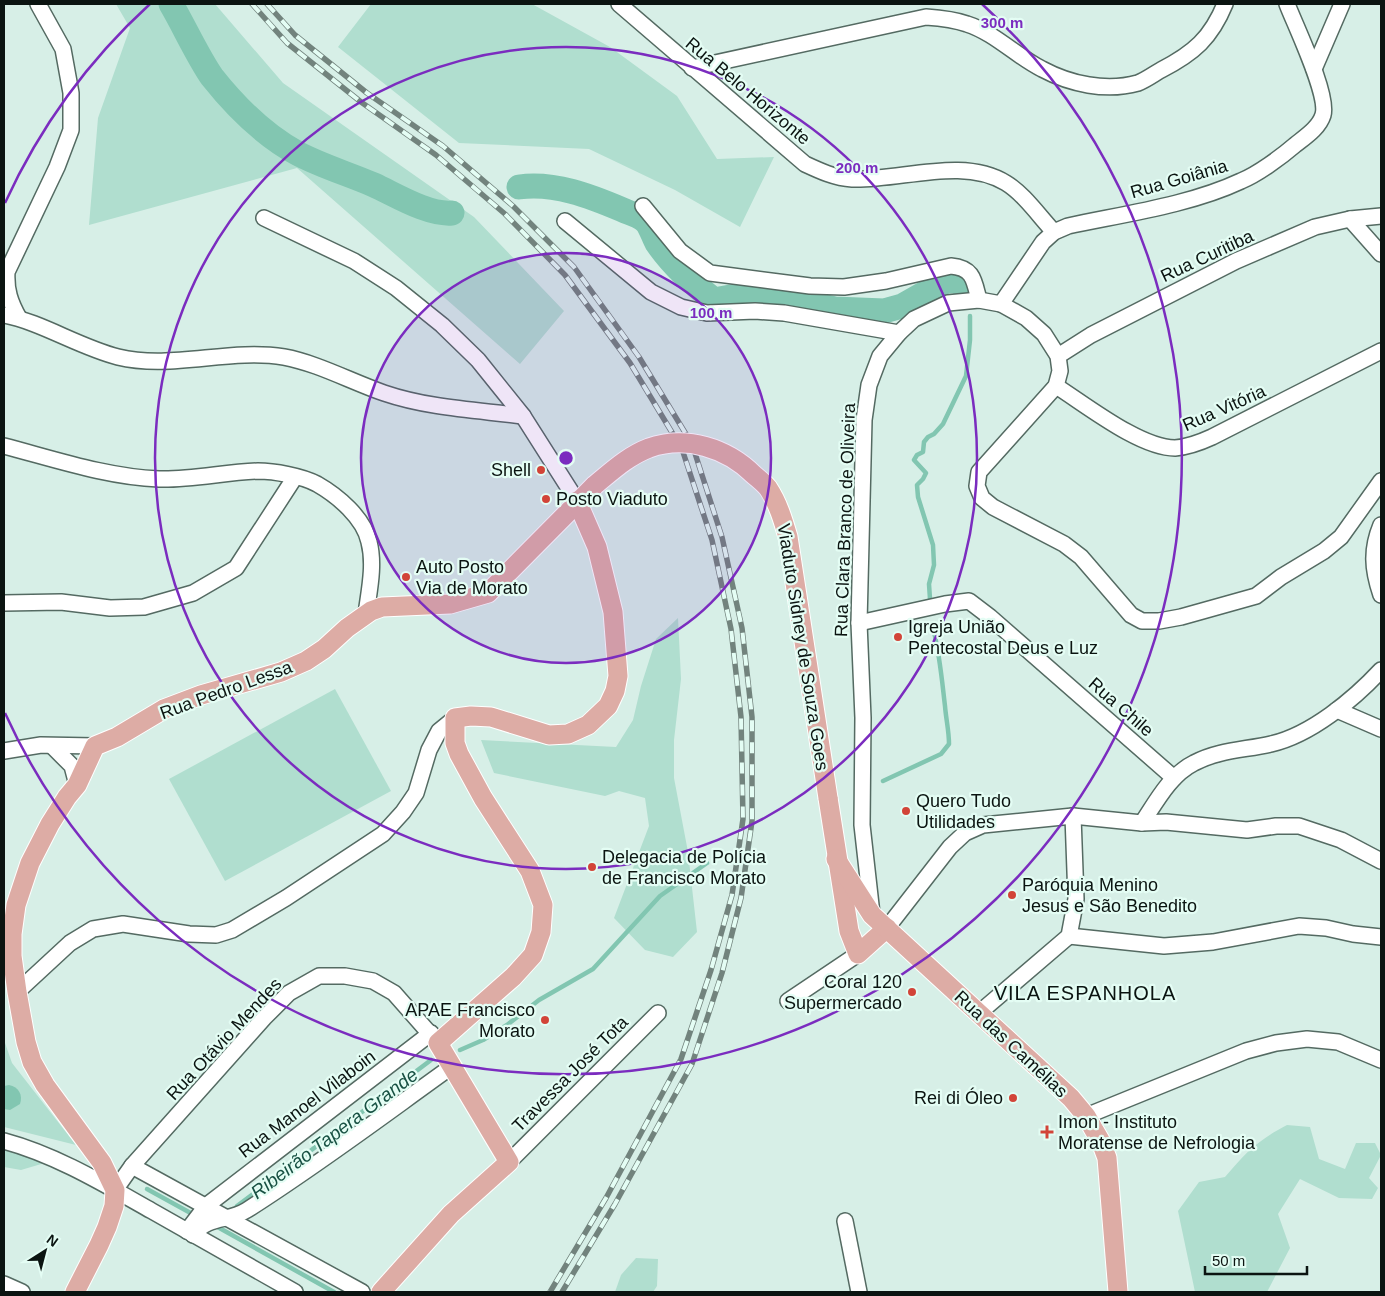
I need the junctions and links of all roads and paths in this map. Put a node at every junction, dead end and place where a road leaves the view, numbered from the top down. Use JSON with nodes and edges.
{"nodes":[{"id":1,"x":38,"y":4,"type":"edge"},
{"id":2,"x":619,"y":4,"type":"edge"},
{"id":3,"x":1226,"y":4,"type":"edge"},
{"id":4,"x":1286,"y":4,"type":"edge"},
{"id":5,"x":1342,"y":4,"type":"edge"},
{"id":6,"x":692,"y":68,"type":"junction"},
{"id":7,"x":1314,"y":69,"type":"junction"},
{"id":8,"x":643,"y":206,"type":"dead end"},
{"id":9,"x":1381,"y":216,"type":"edge"},
{"id":10,"x":264,"y":218,"type":"dead end"},
{"id":11,"x":1350,"y":219,"type":"junction"},
{"id":12,"x":565,"y":221,"type":"dead end"},
{"id":13,"x":1054,"y":232,"type":"junction"},
{"id":14,"x":1381,"y":254,"type":"edge"},
{"id":15,"x":979,"y":300,"type":"junction"},
{"id":16,"x":1000,"y":304,"type":"junction"},
{"id":17,"x":11,"y":317,"type":"edge"},
{"id":18,"x":899,"y":333,"type":"junction"},
{"id":19,"x":1381,"y":351,"type":"edge"},
{"id":20,"x":1058,"y":356,"type":"junction"},
{"id":21,"x":1056,"y":386,"type":"junction"},
{"id":22,"x":522,"y":416,"type":"junction"},
{"id":23,"x":4,"y":446,"type":"edge"},
{"id":24,"x":295,"y":476,"type":"junction"},
{"id":25,"x":1381,"y":481,"type":"edge"},
{"id":26,"x":577,"y":501,"type":"junction"},
{"id":27,"x":1381,"y":525,"type":"edge"},
{"id":28,"x":1381,"y":594,"type":"edge"},
{"id":29,"x":4,"y":603,"type":"edge"},
{"id":30,"x":366,"y":614,"type":"junction"},
{"id":31,"x":859,"y":623,"type":"junction"},
{"id":32,"x":1381,"y":670,"type":"edge"},
{"id":33,"x":1337,"y":710,"type":"junction"},
{"id":34,"x":455,"y":718,"type":"junction"},
{"id":35,"x":1381,"y":729,"type":"edge"},
{"id":36,"x":52,"y":746,"type":"junction"},
{"id":37,"x":95,"y":746,"type":"junction"},
{"id":38,"x":4,"y":751,"type":"edge"},
{"id":39,"x":1174,"y":778,"type":"junction"},
{"id":40,"x":77,"y":785,"type":"junction"},
{"id":41,"x":1073,"y":816,"type":"junction"},
{"id":42,"x":1142,"y":823,"type":"junction"},
{"id":43,"x":836,"y":859,"type":"junction"},
{"id":44,"x":1381,"y":861,"type":"edge"},
{"id":45,"x":872,"y":915,"type":"junction"},
{"id":46,"x":887,"y":928,"type":"junction"},
{"id":47,"x":1070,"y":936,"type":"junction"},
{"id":48,"x":1381,"y":937,"type":"edge"},
{"id":49,"x":858,"y":954,"type":"junction"},
{"id":50,"x":17,"y":992,"type":"junction"},
{"id":51,"x":788,"y":1001,"type":"dead end"},
{"id":52,"x":658,"y":1013,"type":"dead end"},
{"id":53,"x":979,"y":1013,"type":"junction"},
{"id":54,"x":434,"y":1038,"type":"junction"},
{"id":55,"x":1381,"y":1060,"type":"edge"},
{"id":56,"x":452,"y":1067,"type":"junction"},
{"id":57,"x":1086,"y":1116,"type":"junction"},
{"id":58,"x":4,"y":1141,"type":"edge"},
{"id":59,"x":509,"y":1162,"type":"junction"},
{"id":60,"x":132,"y":1166,"type":"junction"},
{"id":61,"x":115,"y":1190,"type":"junction"},
{"id":62,"x":206,"y":1206,"type":"junction"},
{"id":63,"x":226,"y":1217,"type":"junction"},
{"id":64,"x":845,"y":1221,"type":"dead end"},
{"id":65,"x":190,"y":1233,"type":"junction"},
{"id":66,"x":4,"y":1284,"type":"edge"},
{"id":67,"x":22,"y":1292,"type":"edge"},
{"id":68,"x":75,"y":1292,"type":"edge"},
{"id":69,"x":295,"y":1292,"type":"edge"},
{"id":70,"x":362,"y":1292,"type":"edge"},
{"id":71,"x":381,"y":1292,"type":"edge"},
{"id":72,"x":859,"y":1292,"type":"edge"},
{"id":73,"x":1118,"y":1292,"type":"edge"}],
"edges":[{"from":1,"to":17,"type":"street"},
{"from":2,"to":6,"type":"street","name":"Rua Belo Horizonte"},
{"from":3,"to":6,"type":"street"},
{"from":4,"to":7,"type":"street","name":"Rua Goiânia"},
{"from":5,"to":7,"type":"street"},
{"from":6,"to":13,"type":"street","name":"Rua Belo Horizonte"},
{"from":7,"to":13,"type":"street","name":"Rua Goiânia"},
{"from":8,"to":15,"type":"street"},
{"from":9,"to":11,"type":"street","name":"Rua Curitiba"},
{"from":10,"to":22,"type":"street"},
{"from":11,"to":14,"type":"street"},
{"from":11,"to":20,"type":"street","name":"Rua Curitiba"},
{"from":12,"to":18,"type":"street"},
{"from":13,"to":16,"type":"street","name":"Rua Goiânia"},
{"from":15,"to":16,"type":"street","name":"Rua Clara Branco de Oliveira"},
{"from":15,"to":18,"type":"street","name":"Rua Clara Branco de Oliveira"},
{"from":16,"to":20,"type":"street","name":"Rua Clara Branco de Oliveira"},
{"from":17,"to":22,"type":"street"},
{"from":18,"to":31,"type":"street","name":"Rua Clara Branco de Oliveira"},
{"from":19,"to":21,"type":"street","name":"Rua Vitória"},
{"from":20,"to":21,"type":"street"},
{"from":21,"to":25,"type":"street"},
{"from":22,"to":26,"type":"street"},
{"from":23,"to":24,"type":"street"},
{"from":24,"to":29,"type":"street"},
{"from":24,"to":30,"type":"street"},
{"from":26,"to":30,"type":"main road","name":"Rua Pedro Lessa"},
{"from":26,"to":34,"type":"main road"},
{"from":26,"to":43,"type":"main road","name":"Viaduto Sidney de Souza Goes","bridge":true},
{"from":27,"to":28,"type":"street"},
{"from":30,"to":37,"type":"main road","name":"Rua Pedro Lessa"},
{"from":31,"to":39,"type":"street","name":"Rua Chile"},
{"from":31,"to":45,"type":"street","name":"Rua Clara Branco de Oliveira"},
{"from":32,"to":33,"type":"street"},
{"from":33,"to":35,"type":"street"},
{"from":33,"to":39,"type":"street"},
{"from":34,"to":50,"type":"street"},
{"from":34,"to":54,"type":"main road"},
{"from":36,"to":37,"type":"street"},
{"from":36,"to":38,"type":"street"},
{"from":36,"to":40,"type":"street"},
{"from":37,"to":40,"type":"main road"},
{"from":39,"to":42,"type":"street"},
{"from":40,"to":50,"type":"main road"},
{"from":41,"to":42,"type":"street"},
{"from":41,"to":46,"type":"street"},
{"from":41,"to":47,"type":"street"},
{"from":42,"to":44,"type":"street"},
{"from":43,"to":45,"type":"main road","name":"Rua das Camélias"},
{"from":43,"to":49,"type":"main road","name":"Viaduto Sidney de Souza Goes"},
{"from":45,"to":46,"type":"main road","name":"Rua das Camélias"},
{"from":46,"to":49,"type":"main road"},
{"from":46,"to":53,"type":"main road","name":"Rua das Camélias"},
{"from":47,"to":48,"type":"street"},
{"from":47,"to":53,"type":"street"},
{"from":49,"to":51,"type":"street"},
{"from":50,"to":61,"type":"main road"},
{"from":52,"to":59,"type":"street","name":"Travessa José Tota"},
{"from":53,"to":57,"type":"main road","name":"Rua das Camélias"},
{"from":54,"to":56,"type":"main road"},
{"from":54,"to":60,"type":"street","name":"Rua Otávio Mendes"},
{"from":54,"to":62,"type":"street","name":"Rua Manoel Vilaboin"},
{"from":55,"to":57,"type":"street"},
{"from":56,"to":59,"type":"main road"},
{"from":56,"to":63,"type":"street"},
{"from":57,"to":73,"type":"main road","name":"Rua das Camélias"},
{"from":58,"to":61,"type":"street"},
{"from":59,"to":71,"type":"main road"},
{"from":60,"to":61,"type":"street","name":"Rua Otávio Mendes"},
{"from":60,"to":62,"type":"street"},
{"from":61,"to":65,"type":"street"},
{"from":61,"to":68,"type":"main road"},
{"from":62,"to":63,"type":"street"},
{"from":62,"to":65,"type":"street","name":"Rua Manoel Vilaboin"},
{"from":63,"to":65,"type":"street"},
{"from":63,"to":70,"type":"street"},
{"from":64,"to":72,"type":"street"},
{"from":65,"to":69,"type":"street"},
{"from":66,"to":67,"type":"street"}]}
